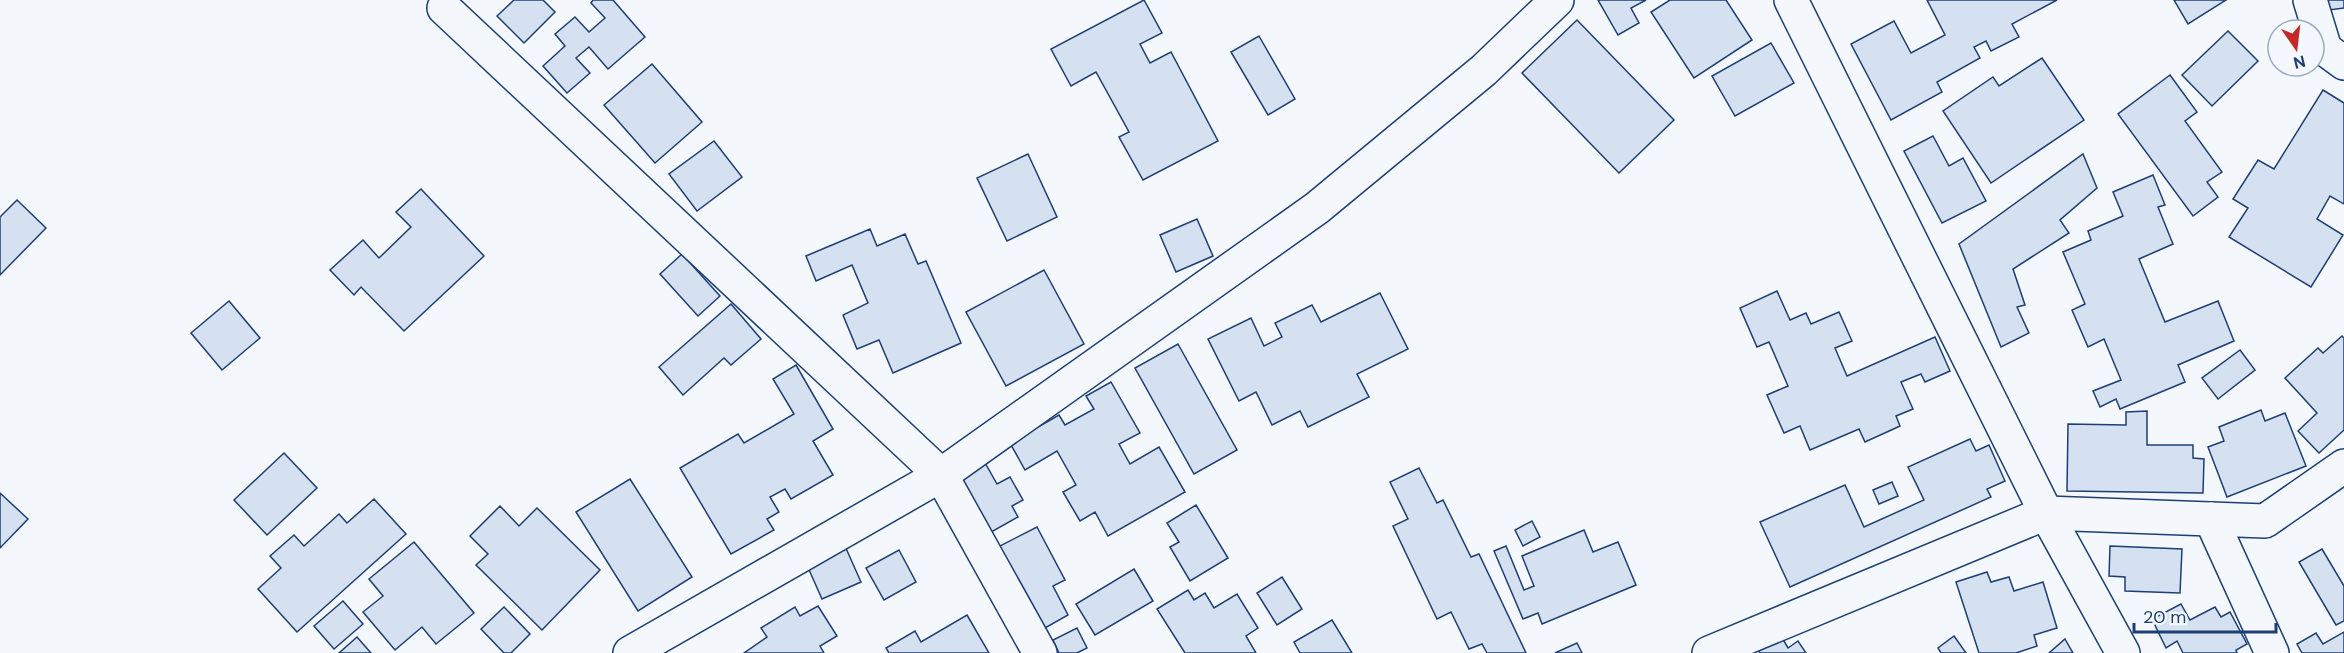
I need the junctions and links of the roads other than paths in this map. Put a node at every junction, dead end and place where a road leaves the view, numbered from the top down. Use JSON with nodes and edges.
{"nodes":[{"id":1,"x":1557,"y":0,"type":"edge"},
{"id":2,"x":1791,"y":0,"type":"edge"},
{"id":3,"x":2310,"y":0,"type":"edge"},
{"id":4,"x":444,"y":8,"type":"dead end"},
{"id":5,"x":2344,"y":63,"type":"edge"},
{"id":6,"x":2344,"y":466,"type":"edge"},
{"id":7,"x":941,"y":475,"type":"junction"},
{"id":8,"x":2046,"y":513,"type":"junction"},
{"id":9,"x":2211,"y":519,"type":"junction"},
{"id":10,"x":630,"y":653,"type":"edge"},
{"id":11,"x":1040,"y":653,"type":"edge"},
{"id":12,"x":1709,"y":653,"type":"edge"},
{"id":13,"x":2123,"y":653,"type":"edge"},
{"id":14,"x":2272,"y":653,"type":"edge"}],
"edges":[{"from":1,"to":7,"type":"street"},
{"from":2,"to":8,"type":"street"},
{"from":3,"to":5,"type":"street"},
{"from":4,"to":7,"type":"street"},
{"from":6,"to":9,"type":"street"},
{"from":7,"to":10,"type":"street"},
{"from":7,"to":11,"type":"street"},
{"from":8,"to":9,"type":"street"},
{"from":8,"to":12,"type":"street"},
{"from":8,"to":13,"type":"street"},
{"from":9,"to":14,"type":"street"}]}
